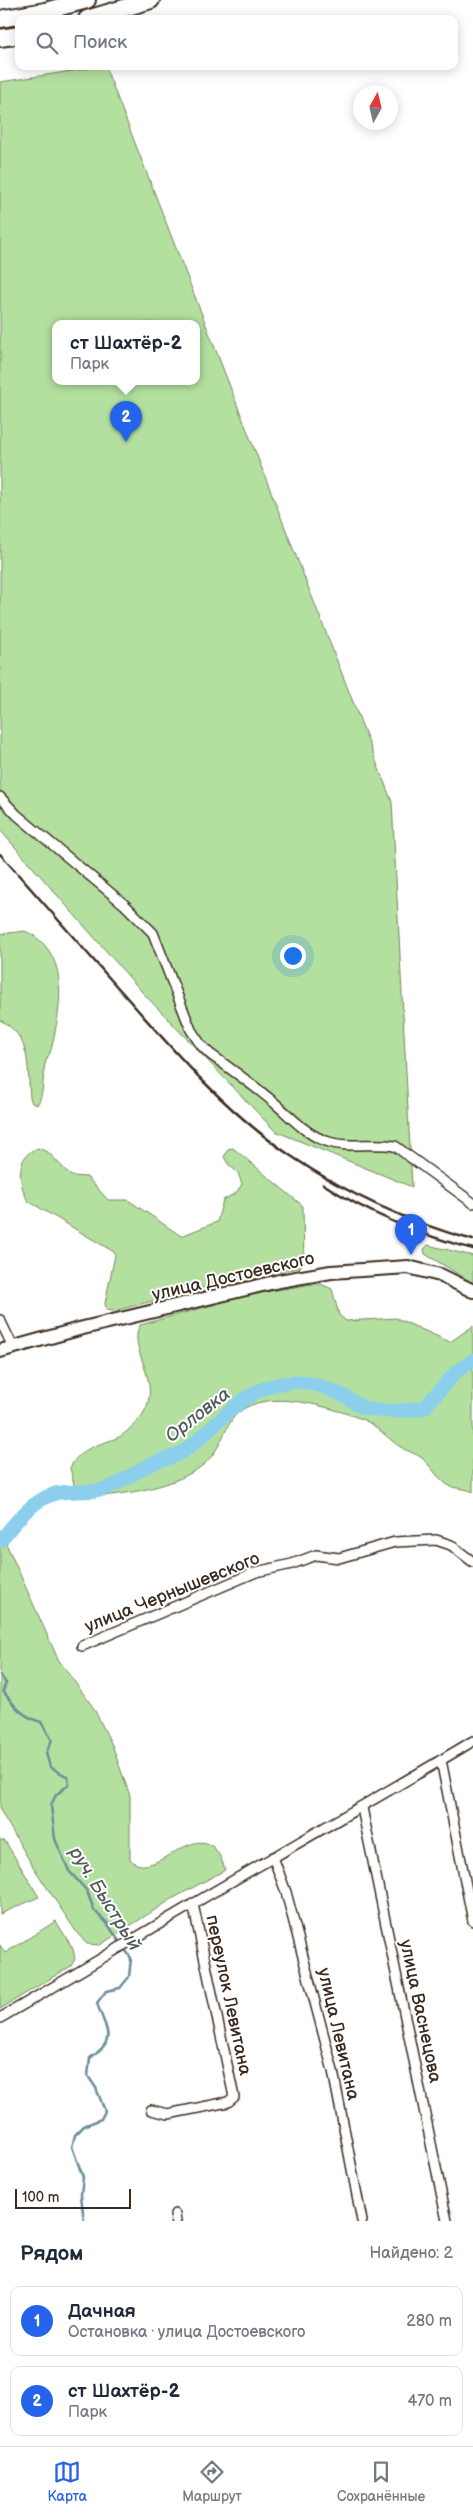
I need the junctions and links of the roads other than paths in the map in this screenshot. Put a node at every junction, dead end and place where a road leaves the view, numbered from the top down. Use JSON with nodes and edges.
{"nodes":[{"id":1,"x":87,"y":0,"type":"edge"},
{"id":2,"x":151,"y":0,"type":"edge"},
{"id":3,"x":22,"y":15,"type":"edge"},
{"id":4,"x":100,"y":15,"type":"edge"},
{"id":5,"x":15,"y":16,"type":"edge"},
{"id":6,"x":0,"y":19,"type":"edge"},
{"id":7,"x":15,"y":35,"type":"edge"},
{"id":8,"x":0,"y":38,"type":"edge"},
{"id":9,"x":0,"y":796,"type":"edge"},
{"id":10,"x":473,"y":1203,"type":"edge"},
{"id":11,"x":473,"y":1292,"type":"edge"},
{"id":12,"x":0,"y":1320,"type":"edge"},
{"id":13,"x":13,"y":1347,"type":"junction"},
{"id":14,"x":0,"y":1351,"type":"edge"},
{"id":15,"x":473,"y":1562,"type":"edge"},
{"id":16,"x":82,"y":1646,"type":"dead end"},
{"id":17,"x":473,"y":1741,"type":"edge"},
{"id":18,"x":441,"y":1760,"type":"junction"},
{"id":19,"x":362,"y":1808,"type":"junction"},
{"id":20,"x":273,"y":1857,"type":"junction"},
{"id":21,"x":193,"y":1904,"type":"junction"},
{"id":22,"x":473,"y":1921,"type":"edge"},
{"id":23,"x":0,"y":2018,"type":"edge"},
{"id":24,"x":151,"y":2110,"type":"dead end"},
{"id":25,"x":362,"y":2221,"type":"edge"},
{"id":26,"x":447,"y":2221,"type":"edge"}],
"edges":[{"from":1,"to":3,"type":"highway"},
{"from":2,"to":4,"type":"highway"},
{"from":5,"to":6,"type":"highway"},
{"from":7,"to":8,"type":"highway"},
{"from":9,"to":10,"type":"street"},
{"from":11,"to":13,"type":"main road","name":"улица Достоевского"},
{"from":12,"to":13,"type":"street"},
{"from":13,"to":14,"type":"main road","name":"улица Достоевского"},
{"from":15,"to":16,"type":"street","name":"улица Чернышевского"},
{"from":17,"to":18,"type":"street"},
{"from":18,"to":19,"type":"street"},
{"from":18,"to":22,"type":"street"},
{"from":19,"to":20,"type":"street"},
{"from":19,"to":26,"type":"street","name":"улица Васнецова"},
{"from":20,"to":21,"type":"street"},
{"from":20,"to":25,"type":"street","name":"улица Левитана"},
{"from":21,"to":23,"type":"street"},
{"from":21,"to":24,"type":"street","name":"переулок Левитана"}]}
